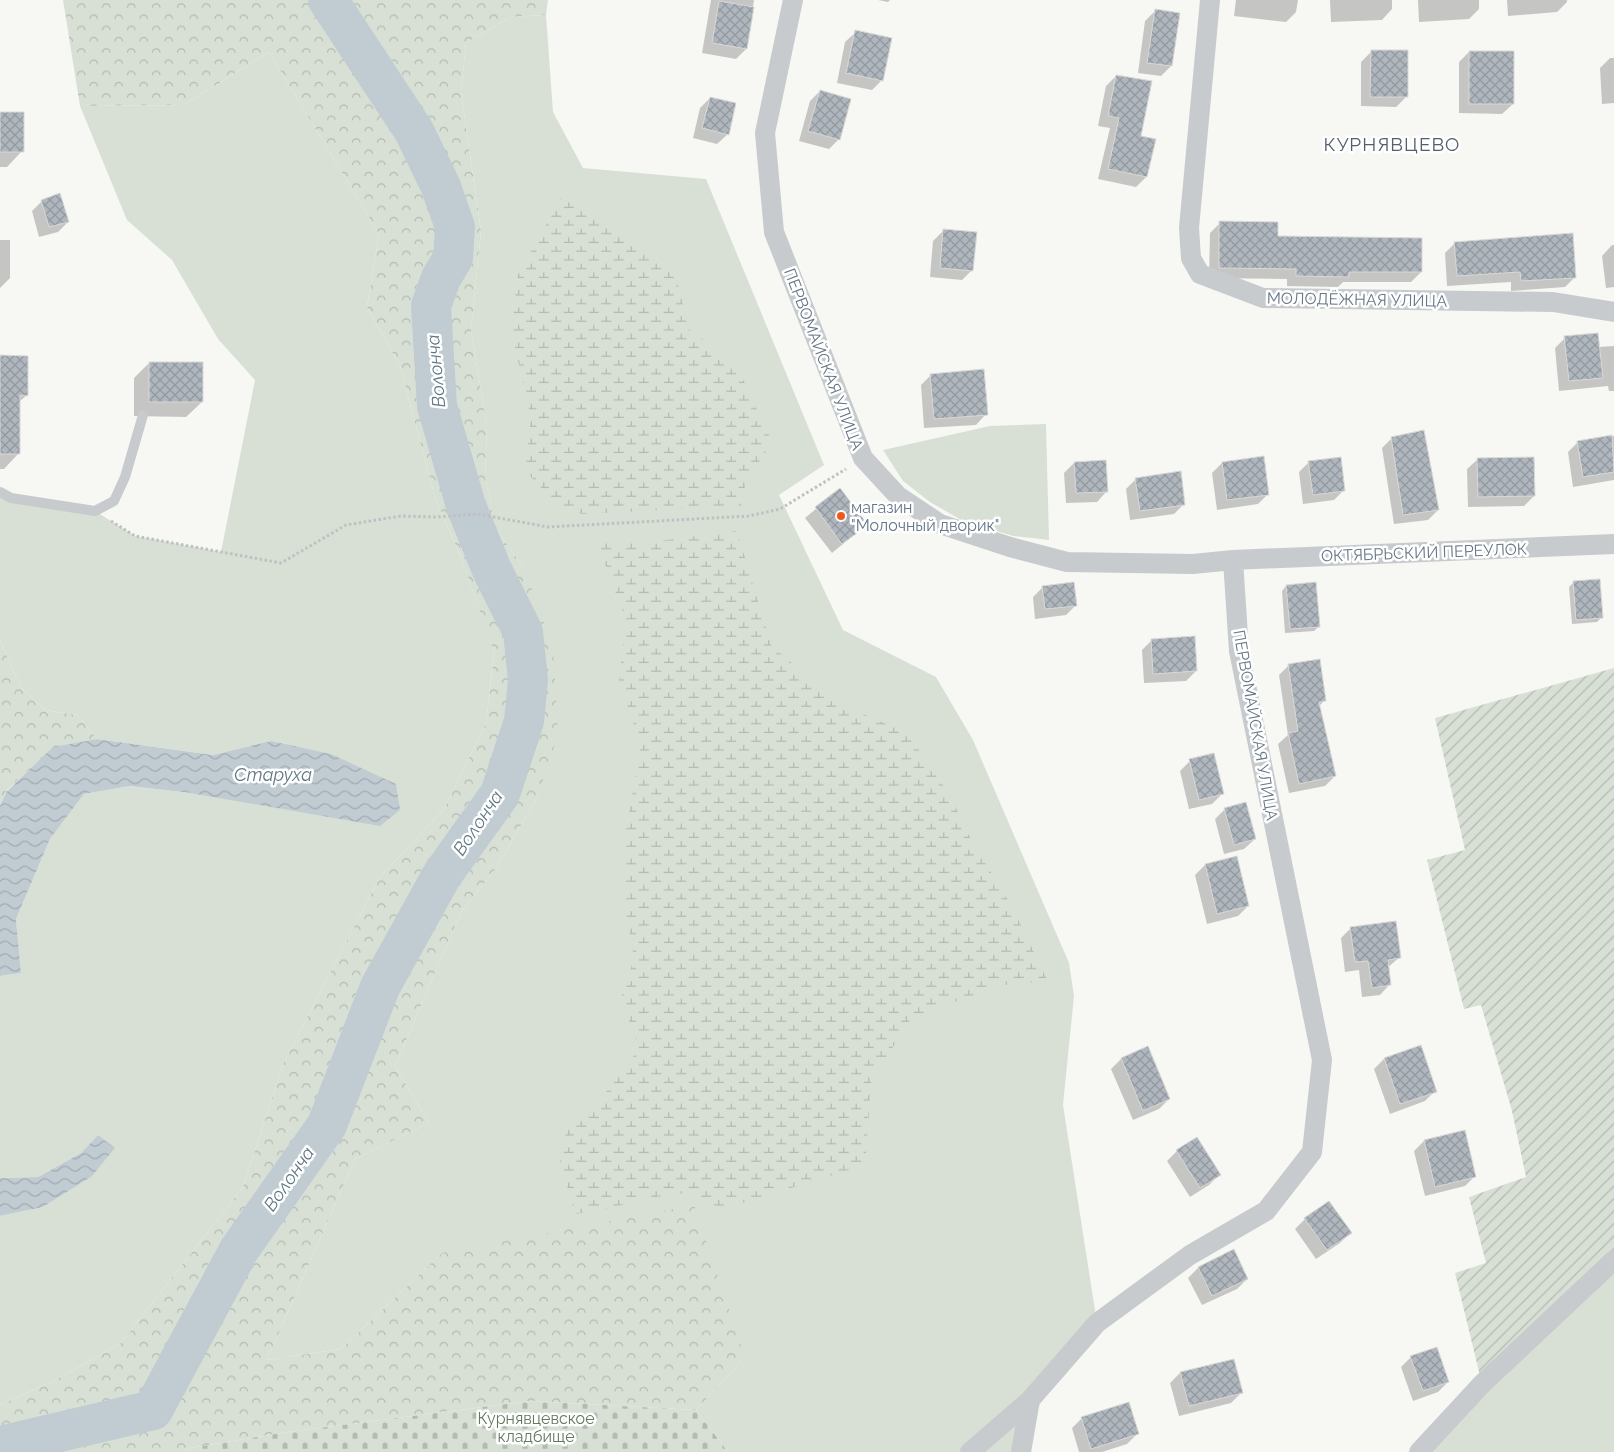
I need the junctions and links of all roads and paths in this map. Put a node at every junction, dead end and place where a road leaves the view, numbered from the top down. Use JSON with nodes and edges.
{"nodes":[{"id":1,"x":793,"y":0,"type":"edge"},
{"id":2,"x":1210,"y":0,"type":"edge"},
{"id":3,"x":1614,"y":312,"type":"edge"},
{"id":4,"x":143,"y":415,"type":"dead end"},
{"id":5,"x":864,"y":458,"type":"junction"},
{"id":6,"x":0,"y":492,"type":"edge"},
{"id":7,"x":95,"y":511,"type":"junction"},
{"id":8,"x":1614,"y":544,"type":"edge"},
{"id":9,"x":1233,"y":560,"type":"junction"},
{"id":10,"x":1614,"y":1260,"type":"edge"},
{"id":11,"x":1030,"y":1400,"type":"junction"},
{"id":12,"x":970,"y":1452,"type":"edge"},
{"id":13,"x":1021,"y":1452,"type":"edge"},
{"id":14,"x":1419,"y":1452,"type":"edge"}],
"edges":[{"from":1,"to":5,"type":"street","name":"ПЕРВОМАЙСКАЯ УЛИЦА"},
{"from":2,"to":3,"type":"street","name":"МОЛОДЁЖНАЯ УЛИЦА"},
{"from":4,"to":7,"type":"lane"},
{"from":5,"to":7,"type":"path"},
{"from":5,"to":9,"type":"street","name":"ПЕРВОМАЙСКАЯ УЛИЦА"},
{"from":6,"to":7,"type":"lane"},
{"from":8,"to":9,"type":"street","name":"ОКТЯБРЬСКИЙ ПЕРЕУЛОК"},
{"from":9,"to":11,"type":"street","name":"ПЕРВОМАЙСКАЯ УЛИЦА"},
{"from":10,"to":14,"type":"street"},
{"from":11,"to":12,"type":"street","name":"ПЕРВОМАЙСКАЯ УЛИЦА"},
{"from":11,"to":13,"type":"street"}]}
